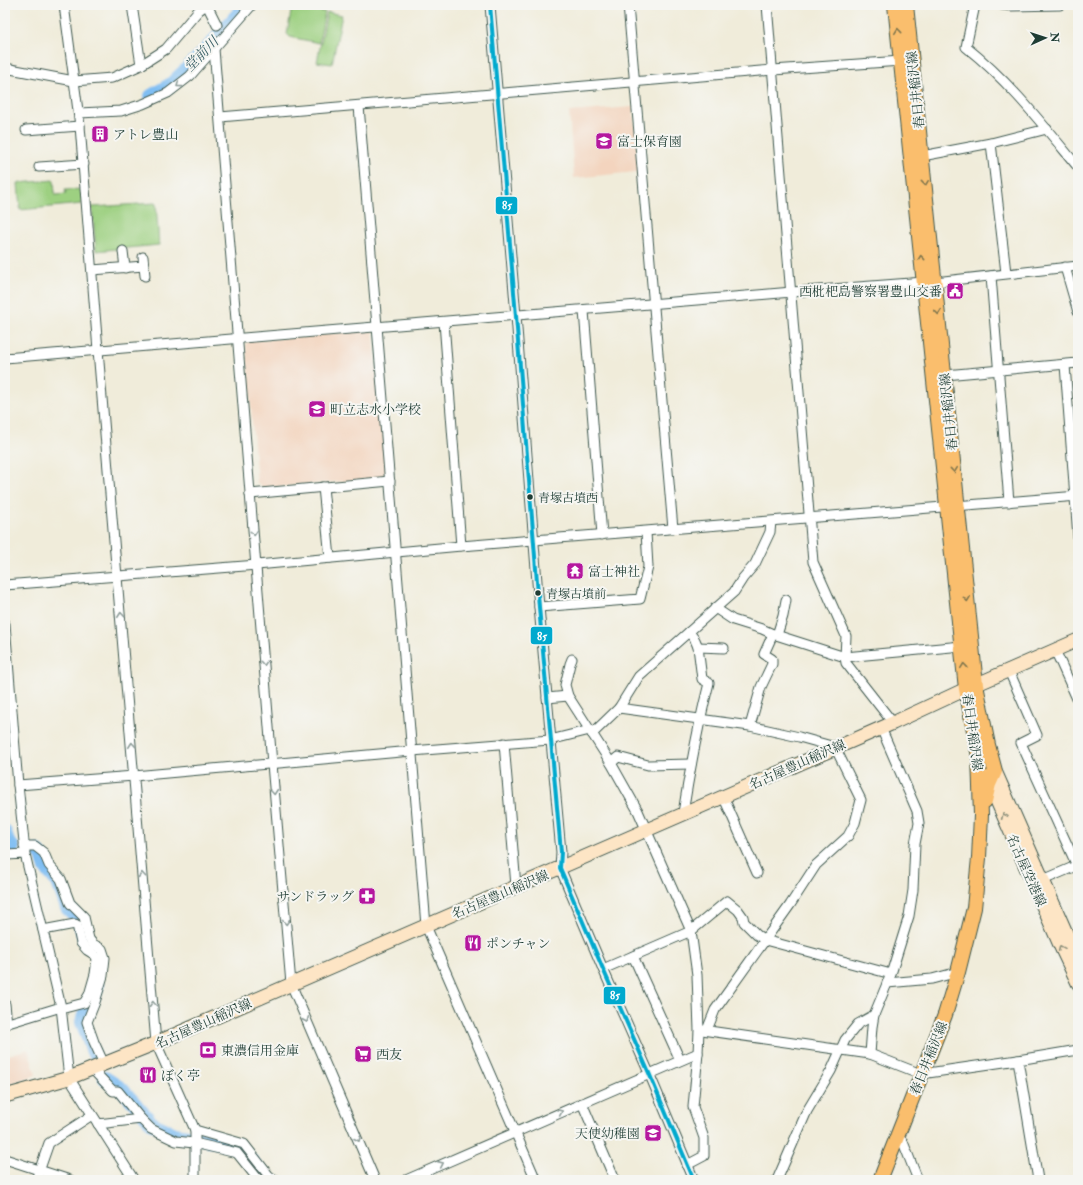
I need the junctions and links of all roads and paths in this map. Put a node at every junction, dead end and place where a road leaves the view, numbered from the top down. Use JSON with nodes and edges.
{"nodes":[{"id":1,"x":64,"y":5,"type":"edge"},
{"id":2,"x":132,"y":5,"type":"edge"},
{"id":3,"x":207,"y":5,"type":"edge"},
{"id":4,"x":252,"y":5,"type":"edge"},
{"id":5,"x":490,"y":5,"type":"edge"},
{"id":6,"x":628,"y":5,"type":"edge"},
{"id":7,"x":767,"y":5,"type":"edge"},
{"id":8,"x":895,"y":5,"type":"edge"},
{"id":9,"x":906,"y":5,"type":"edge"},
{"id":10,"x":975,"y":5,"type":"edge"},
{"id":11,"x":1002,"y":5,"type":"edge"},
{"id":12,"x":1060,"y":5,"type":"edge"},
{"id":13,"x":217,"y":25,"type":"dead end"},
{"id":14,"x":214,"y":49,"type":"junction"},
{"id":15,"x":902,"y":61,"type":"junction"},
{"id":16,"x":141,"y":65,"type":"junction"},
{"id":17,"x":5,"y":68,"type":"edge"},
{"id":18,"x":773,"y":70,"type":"junction"},
{"id":19,"x":74,"y":81,"type":"junction"},
{"id":20,"x":635,"y":82,"type":"junction"},
{"id":21,"x":497,"y":94,"type":"junction"},
{"id":22,"x":359,"y":106,"type":"junction"},
{"id":23,"x":79,"y":113,"type":"junction"},
{"id":24,"x":220,"y":117,"type":"junction"},
{"id":25,"x":80,"y":126,"type":"junction"},
{"id":26,"x":1047,"y":129,"type":"junction"},
{"id":27,"x":26,"y":130,"type":"dead end"},
{"id":28,"x":991,"y":143,"type":"junction"},
{"id":29,"x":922,"y":156,"type":"junction"},
{"id":30,"x":84,"y":164,"type":"junction"},
{"id":31,"x":39,"y":167,"type":"dead end"},
{"id":32,"x":1078,"y":167,"type":"edge"},
{"id":33,"x":123,"y":251,"type":"dead end"},
{"id":34,"x":1078,"y":266,"type":"edge"},
{"id":35,"x":122,"y":268,"type":"junction"},
{"id":36,"x":1065,"y":268,"type":"junction"},
{"id":37,"x":92,"y":270,"type":"junction"},
{"id":38,"x":1006,"y":274,"type":"junction"},
{"id":39,"x":145,"y":276,"type":"dead end"},
{"id":40,"x":991,"y":276,"type":"junction"},
{"id":41,"x":121,"y":278,"type":"dead end"},
{"id":42,"x":929,"y":282,"type":"junction"},
{"id":43,"x":792,"y":292,"type":"junction"},
{"id":44,"x":654,"y":304,"type":"junction"},
{"id":45,"x":584,"y":310,"type":"junction"},
{"id":46,"x":1078,"y":312,"type":"edge"},
{"id":47,"x":516,"y":316,"type":"junction"},
{"id":48,"x":444,"y":322,"type":"junction"},
{"id":49,"x":378,"y":327,"type":"junction"},
{"id":50,"x":238,"y":339,"type":"junction"},
{"id":51,"x":98,"y":350,"type":"junction"},
{"id":52,"x":5,"y":358,"type":"edge"},
{"id":53,"x":1078,"y":364,"type":"edge"},
{"id":54,"x":1065,"y":365,"type":"junction"},
{"id":55,"x":998,"y":370,"type":"junction"},
{"id":56,"x":945,"y":375,"type":"junction"},
{"id":57,"x":390,"y":481,"type":"junction"},
{"id":58,"x":323,"y":487,"type":"junction"},
{"id":59,"x":250,"y":494,"type":"junction"},
{"id":60,"x":1076,"y":496,"type":"edge"},
{"id":61,"x":1009,"y":502,"type":"junction"},
{"id":62,"x":953,"y":506,"type":"junction"},
{"id":63,"x":809,"y":518,"type":"junction"},
{"id":64,"x":771,"y":522,"type":"junction"},
{"id":65,"x":673,"y":529,"type":"junction"},
{"id":66,"x":646,"y":532,"type":"junction"},
{"id":67,"x":602,"y":535,"type":"junction"},
{"id":68,"x":1078,"y":537,"type":"edge"},
{"id":69,"x":534,"y":540,"type":"junction"},
{"id":70,"x":461,"y":546,"type":"junction"},
{"id":71,"x":396,"y":552,"type":"junction"},
{"id":72,"x":330,"y":558,"type":"junction"},
{"id":73,"x":256,"y":565,"type":"junction"},
{"id":74,"x":117,"y":577,"type":"junction"},
{"id":75,"x":5,"y":585,"type":"edge"},
{"id":76,"x":786,"y":600,"type":"dead end"},
{"id":77,"x":538,"y":607,"type":"junction"},
{"id":78,"x":715,"y":608,"type":"junction"},
{"id":79,"x":5,"y":624,"type":"edge"},
{"id":80,"x":689,"y":632,"type":"junction"},
{"id":81,"x":775,"y":635,"type":"junction"},
{"id":82,"x":1078,"y":640,"type":"edge"},
{"id":83,"x":698,"y":646,"type":"junction"},
{"id":84,"x":962,"y":646,"type":"junction"},
{"id":85,"x":724,"y":648,"type":"dead end"},
{"id":86,"x":1055,"y":650,"type":"junction"},
{"id":87,"x":845,"y":657,"type":"junction"},
{"id":88,"x":572,"y":659,"type":"dead end"},
{"id":89,"x":1009,"y":670,"type":"junction"},
{"id":90,"x":971,"y":687,"type":"junction"},
{"id":91,"x":568,"y":696,"type":"junction"},
{"id":92,"x":547,"y":698,"type":"junction"},
{"id":93,"x":1078,"y":701,"type":"edge"},
{"id":94,"x":619,"y":708,"type":"junction"},
{"id":95,"x":700,"y":719,"type":"junction"},
{"id":96,"x":887,"y":725,"type":"junction"},
{"id":97,"x":750,"y":726,"type":"junction"},
{"id":98,"x":591,"y":732,"type":"junction"},
{"id":99,"x":550,"y":740,"type":"junction"},
{"id":100,"x":504,"y":744,"type":"junction"},
{"id":101,"x":836,"y":747,"type":"junction"},
{"id":102,"x":412,"y":751,"type":"junction"},
{"id":103,"x":979,"y":757,"type":"junction"},
{"id":104,"x":611,"y":763,"type":"junction"},
{"id":105,"x":272,"y":764,"type":"junction"},
{"id":106,"x":691,"y":764,"type":"junction"},
{"id":107,"x":995,"y":771,"type":"junction"},
{"id":108,"x":134,"y":776,"type":"junction"},
{"id":109,"x":18,"y":784,"type":"junction"},
{"id":110,"x":990,"y":784,"type":"junction"},
{"id":111,"x":723,"y":796,"type":"junction"},
{"id":112,"x":683,"y":813,"type":"junction"},
{"id":113,"x":981,"y":815,"type":"junction"},
{"id":114,"x":646,"y":830,"type":"junction"},
{"id":115,"x":25,"y":850,"type":"junction"},
{"id":116,"x":6,"y":853,"type":"edge"},
{"id":117,"x":1077,"y":866,"type":"edge"},
{"id":118,"x":560,"y":868,"type":"junction"},
{"id":119,"x":757,"y":873,"type":"dead end"},
{"id":120,"x":1043,"y":880,"type":"junction"},
{"id":121,"x":516,"y":886,"type":"junction"},
{"id":122,"x":426,"y":926,"type":"junction"},
{"id":123,"x":43,"y":930,"type":"junction"},
{"id":124,"x":691,"y":931,"type":"junction"},
{"id":125,"x":765,"y":940,"type":"junction"},
{"id":126,"x":633,"y":956,"type":"junction"},
{"id":127,"x":1078,"y":960,"type":"edge"},
{"id":128,"x":602,"y":969,"type":"junction"},
{"id":129,"x":958,"y":972,"type":"junction"},
{"id":130,"x":891,"y":974,"type":"junction"},
{"id":131,"x":887,"y":983,"type":"junction"},
{"id":132,"x":1078,"y":983,"type":"edge"},
{"id":133,"x":291,"y":984,"type":"junction"},
{"id":134,"x":5,"y":1004,"type":"edge"},
{"id":135,"x":61,"y":1008,"type":"junction"},
{"id":136,"x":874,"y":1015,"type":"junction"},
{"id":137,"x":6,"y":1024,"type":"edge"},
{"id":138,"x":703,"y":1030,"type":"junction"},
{"id":139,"x":156,"y":1043,"type":"junction"},
{"id":140,"x":1078,"y":1050,"type":"edge"},
{"id":141,"x":840,"y":1051,"type":"junction"},
{"id":142,"x":698,"y":1053,"type":"junction"},
{"id":143,"x":870,"y":1054,"type":"junction"},
{"id":144,"x":680,"y":1060,"type":"junction"},
{"id":145,"x":1018,"y":1060,"type":"junction"},
{"id":146,"x":104,"y":1064,"type":"junction"},
{"id":147,"x":92,"y":1069,"type":"junction"},
{"id":148,"x":649,"y":1073,"type":"junction"},
{"id":149,"x":921,"y":1074,"type":"junction"},
{"id":150,"x":69,"y":1078,"type":"junction"},
{"id":151,"x":5,"y":1096,"type":"edge"},
{"id":152,"x":582,"y":1103,"type":"junction"},
{"id":153,"x":92,"y":1114,"type":"junction"},
{"id":154,"x":141,"y":1119,"type":"junction"},
{"id":155,"x":98,"y":1124,"type":"junction"},
{"id":156,"x":515,"y":1132,"type":"junction"},
{"id":157,"x":897,"y":1136,"type":"junction"},
{"id":158,"x":194,"y":1137,"type":"junction"},
{"id":159,"x":5,"y":1159,"type":"edge"},
{"id":160,"x":687,"y":1165,"type":"junction"},
{"id":161,"x":39,"y":1170,"type":"junction"},
{"id":162,"x":255,"y":1178,"type":"edge"},
{"id":163,"x":36,"y":1180,"type":"edge"},
{"id":164,"x":70,"y":1180,"type":"edge"},
{"id":165,"x":134,"y":1180,"type":"edge"},
{"id":166,"x":195,"y":1180,"type":"edge"},
{"id":167,"x":276,"y":1180,"type":"edge"},
{"id":168,"x":376,"y":1180,"type":"edge"},
{"id":169,"x":406,"y":1180,"type":"edge"},
{"id":170,"x":536,"y":1180,"type":"edge"},
{"id":171,"x":615,"y":1180,"type":"edge"},
{"id":172,"x":694,"y":1180,"type":"edge"},
{"id":173,"x":777,"y":1180,"type":"edge"},
{"id":174,"x":880,"y":1180,"type":"edge"},
{"id":175,"x":918,"y":1180,"type":"edge"},
{"id":176,"x":1038,"y":1180,"type":"edge"}],
"edges":[{"from":1,"to":19,"type":"street"},
{"from":2,"to":16,"type":"street"},
{"from":3,"to":13,"type":"street"},
{"from":3,"to":16,"type":"street"},
{"from":4,"to":14,"type":"street"},
{"from":5,"to":21,"type":"street"},
{"from":6,"to":20,"type":"street"},
{"from":7,"to":18,"type":"street"},
{"from":15,"to":8,"type":"main road","name":"春日井稲沢線","one_way":true},
{"from":9,"to":29,"type":"main road","name":"春日井稲沢線"},
{"from":10,"to":26,"type":"street"},
{"from":11,"to":12,"type":"street"},
{"from":14,"to":23,"type":"street","one_way":true},
{"from":14,"to":24,"type":"street"},
{"from":15,"to":18,"type":"street"},
{"from":42,"to":15,"type":"main road","name":"春日井稲沢線","one_way":true},
{"from":16,"to":19,"type":"street"},
{"from":17,"to":19,"type":"street"},
{"from":18,"to":20,"type":"street"},
{"from":18,"to":43,"type":"street"},
{"from":19,"to":23,"type":"street"},
{"from":20,"to":21,"type":"street"},
{"from":20,"to":44,"type":"street"},
{"from":21,"to":22,"type":"street"},
{"from":21,"to":47,"type":"street"},
{"from":22,"to":24,"type":"street"},
{"from":22,"to":49,"type":"street"},
{"from":23,"to":25,"type":"street"},
{"from":24,"to":50,"type":"street"},
{"from":25,"to":27,"type":"street"},
{"from":25,"to":30,"type":"street"},
{"from":26,"to":28,"type":"street"},
{"from":26,"to":32,"type":"street"},
{"from":28,"to":29,"type":"street"},
{"from":28,"to":38,"type":"street"},
{"from":29,"to":42,"type":"main road","name":"春日井稲沢線","one_way":true},
{"from":30,"to":31,"type":"street"},
{"from":30,"to":37,"type":"street"},
{"from":33,"to":35,"type":"street"},
{"from":34,"to":36,"type":"street"},
{"from":35,"to":37,"type":"street"},
{"from":35,"to":39,"type":"street"},
{"from":35,"to":41,"type":"street"},
{"from":36,"to":38,"type":"street"},
{"from":36,"to":46,"type":"street"},
{"from":37,"to":51,"type":"street"},
{"from":38,"to":40,"type":"street"},
{"from":40,"to":42,"type":"street"},
{"from":40,"to":55,"type":"street"},
{"from":42,"to":43,"type":"street"},
{"from":42,"to":56,"type":"main road","name":"春日井稲沢線","one_way":true},
{"from":42,"to":62,"type":"main road","name":"春日井稲沢線"},
{"from":43,"to":44,"type":"street"},
{"from":43,"to":63,"type":"street"},
{"from":44,"to":45,"type":"street"},
{"from":44,"to":65,"type":"street"},
{"from":45,"to":47,"type":"street"},
{"from":45,"to":67,"type":"street"},
{"from":47,"to":48,"type":"street"},
{"from":47,"to":69,"type":"street"},
{"from":48,"to":49,"type":"street"},
{"from":48,"to":70,"type":"street"},
{"from":49,"to":50,"type":"street"},
{"from":49,"to":57,"type":"street"},
{"from":50,"to":51,"type":"street"},
{"from":50,"to":59,"type":"street"},
{"from":51,"to":52,"type":"street"},
{"from":51,"to":74,"type":"street"},
{"from":53,"to":54,"type":"street"},
{"from":54,"to":55,"type":"street"},
{"from":54,"to":60,"type":"street"},
{"from":55,"to":56,"type":"street"},
{"from":55,"to":61,"type":"street"},
{"from":56,"to":62,"type":"main road","name":"春日井稲沢線","one_way":true},
{"from":57,"to":58,"type":"street"},
{"from":57,"to":71,"type":"street"},
{"from":58,"to":59,"type":"street"},
{"from":58,"to":72,"type":"street"},
{"from":59,"to":73,"type":"street","one_way":true},
{"from":60,"to":61,"type":"street"},
{"from":60,"to":68,"type":"street"},
{"from":61,"to":62,"type":"street"},
{"from":62,"to":63,"type":"street"},
{"from":62,"to":84,"type":"main road","name":"春日井稲沢線"},
{"from":62,"to":90,"type":"main road","name":"春日井稲沢線","one_way":true},
{"from":63,"to":64,"type":"street"},
{"from":63,"to":87,"type":"street"},
{"from":64,"to":65,"type":"street"},
{"from":64,"to":78,"type":"street"},
{"from":65,"to":66,"type":"street"},
{"from":66,"to":67,"type":"street"},
{"from":66,"to":77,"type":"street"},
{"from":67,"to":69,"type":"street"},
{"from":69,"to":70,"type":"street"},
{"from":69,"to":77,"type":"street"},
{"from":70,"to":71,"type":"street"},
{"from":71,"to":72,"type":"street"},
{"from":71,"to":102,"type":"street"},
{"from":72,"to":73,"type":"street"},
{"from":73,"to":74,"type":"street"},
{"from":73,"to":105,"type":"street","one_way":true},
{"from":74,"to":75,"type":"street"},
{"from":108,"to":74,"type":"street","one_way":true},
{"from":76,"to":81,"type":"street"},
{"from":77,"to":92,"type":"street"},
{"from":78,"to":80,"type":"street"},
{"from":78,"to":81,"type":"street"},
{"from":79,"to":109,"type":"street"},
{"from":80,"to":83,"type":"street"},
{"from":80,"to":94,"type":"street"},
{"from":81,"to":87,"type":"street"},
{"from":81,"to":97,"type":"street"},
{"from":82,"to":86,"type":"main road","name":"名古屋豊山稲沢線"},
{"from":83,"to":85,"type":"street"},
{"from":83,"to":95,"type":"street"},
{"from":84,"to":87,"type":"street"},
{"from":90,"to":84,"type":"main road","name":"春日井稲沢線","one_way":true},
{"from":86,"to":89,"type":"main road","name":"名古屋豊山稲沢線"},
{"from":86,"to":93,"type":"street"},
{"from":87,"to":96,"type":"street"},
{"from":88,"to":91,"type":"street"},
{"from":89,"to":90,"type":"main road","name":"名古屋豊山稲沢線"},
{"from":89,"to":117,"type":"street"},
{"from":90,"to":96,"type":"main road","name":"名古屋豊山稲沢線"},
{"from":90,"to":103,"type":"main road","name":"春日井稲沢線"},
{"from":90,"to":107,"type":"main road","name":"春日井稲沢線"},
{"from":91,"to":92,"type":"street"},
{"from":91,"to":98,"type":"street"},
{"from":92,"to":99,"type":"street"},
{"from":94,"to":95,"type":"street"},
{"from":94,"to":98,"type":"street"},
{"from":95,"to":97,"type":"street"},
{"from":95,"to":106,"type":"street"},
{"from":96,"to":101,"type":"main road","name":"名古屋豊山稲沢線"},
{"from":96,"to":130,"type":"street"},
{"from":97,"to":101,"type":"street"},
{"from":98,"to":99,"type":"street"},
{"from":98,"to":104,"type":"street"},
{"from":99,"to":100,"type":"street"},
{"from":99,"to":118,"type":"street"},
{"from":100,"to":102,"type":"street"},
{"from":100,"to":121,"type":"street"},
{"from":101,"to":111,"type":"main road","name":"名古屋豊山稲沢線"},
{"from":101,"to":125,"type":"street"},
{"from":102,"to":105,"type":"street"},
{"from":102,"to":122,"type":"street"},
{"from":103,"to":110,"type":"main road","name":"名古屋空港線"},
{"from":103,"to":113,"type":"main road","name":"春日井稲沢線"},
{"from":104,"to":106,"type":"street"},
{"from":104,"to":114,"type":"street"},
{"from":105,"to":108,"type":"street"},
{"from":105,"to":133,"type":"street","one_way":true},
{"from":106,"to":112,"type":"street"},
{"from":107,"to":110,"type":"main road","name":"春日井稲沢線"},
{"from":107,"to":120,"type":"main road","name":"名古屋空港線"},
{"from":108,"to":109,"type":"street"},
{"from":139,"to":108,"type":"street","one_way":true},
{"from":109,"to":115,"type":"street"},
{"from":110,"to":113,"type":"main road","name":"春日井稲沢線"},
{"from":132,"to":110,"type":"main road","name":"名古屋空港線","one_way":true},
{"from":111,"to":112,"type":"main road","name":"名古屋豊山稲沢線"},
{"from":111,"to":119,"type":"street"},
{"from":112,"to":114,"type":"main road","name":"名古屋豊山稲沢線"},
{"from":113,"to":129,"type":"main road","name":"春日井稲沢線"},
{"from":114,"to":118,"type":"main road","name":"名古屋豊山稲沢線"},
{"from":114,"to":124,"type":"street"},
{"from":115,"to":116,"type":"street"},
{"from":115,"to":123,"type":"street"},
{"from":115,"to":146,"type":"street"},
{"from":117,"to":120,"type":"street"},
{"from":118,"to":121,"type":"main road","name":"名古屋豊山稲沢線"},
{"from":118,"to":128,"type":"street"},
{"from":120,"to":127,"type":"main road","name":"名古屋空港線"},
{"from":121,"to":122,"type":"main road","name":"名古屋豊山稲沢線"},
{"from":122,"to":133,"type":"main road","name":"名古屋豊山稲沢線"},
{"from":122,"to":156,"type":"street"},
{"from":123,"to":135,"type":"street"},
{"from":123,"to":135,"type":"street"},
{"from":124,"to":125,"type":"street"},
{"from":124,"to":126,"type":"street"},
{"from":124,"to":138,"type":"street"},
{"from":125,"to":130,"type":"street"},
{"from":125,"to":138,"type":"street"},
{"from":126,"to":128,"type":"street"},
{"from":126,"to":144,"type":"street"},
{"from":128,"to":148,"type":"street"},
{"from":129,"to":131,"type":"street"},
{"from":129,"to":149,"type":"main road","name":"春日井稲沢線"},
{"from":130,"to":131,"type":"street"},
{"from":131,"to":136,"type":"street"},
{"from":133,"to":139,"type":"main road","name":"名古屋豊山稲沢線"},
{"from":133,"to":168,"type":"street","one_way":true},
{"from":134,"to":137,"type":"street"},
{"from":135,"to":137,"type":"street"},
{"from":135,"to":150,"type":"street"},
{"from":136,"to":141,"type":"street"},
{"from":136,"to":143,"type":"street"},
{"from":138,"to":141,"type":"street"},
{"from":138,"to":142,"type":"street"},
{"from":139,"to":146,"type":"main road","name":"名古屋豊山稲沢線"},
{"from":139,"to":158,"type":"street"},
{"from":140,"to":145,"type":"street"},
{"from":141,"to":143,"type":"street"},
{"from":141,"to":173,"type":"street"},
{"from":142,"to":144,"type":"street"},
{"from":142,"to":160,"type":"street"},
{"from":143,"to":149,"type":"street"},
{"from":144,"to":148,"type":"street"},
{"from":145,"to":149,"type":"street"},
{"from":145,"to":176,"type":"street"},
{"from":146,"to":147,"type":"main road","name":"名古屋豊山稲沢線"},
{"from":147,"to":150,"type":"main road","name":"名古屋豊山稲沢線"},
{"from":147,"to":154,"type":"street"},
{"from":148,"to":152,"type":"street"},
{"from":148,"to":160,"type":"street"},
{"from":149,"to":157,"type":"main road","name":"春日井稲沢線"},
{"from":150,"to":151,"type":"main road","name":"名古屋豊山稲沢線"},
{"from":150,"to":153,"type":"street"},
{"from":156,"to":152,"type":"street","one_way":true},
{"from":152,"to":171,"type":"street"},
{"from":153,"to":155,"type":"street"},
{"from":153,"to":161,"type":"street"},
{"from":154,"to":155,"type":"street"},
{"from":154,"to":158,"type":"street"},
{"from":155,"to":165,"type":"street"},
{"from":169,"to":156,"type":"street","one_way":true},
{"from":156,"to":170,"type":"street"},
{"from":157,"to":174,"type":"main road","name":"春日井稲沢線"},
{"from":157,"to":175,"type":"street"},
{"from":158,"to":162,"type":"street"},
{"from":158,"to":166,"type":"street"},
{"from":158,"to":167,"type":"street"},
{"from":159,"to":161,"type":"street"},
{"from":160,"to":172,"type":"street"},
{"from":161,"to":163,"type":"street"},
{"from":161,"to":164,"type":"street"}]}
